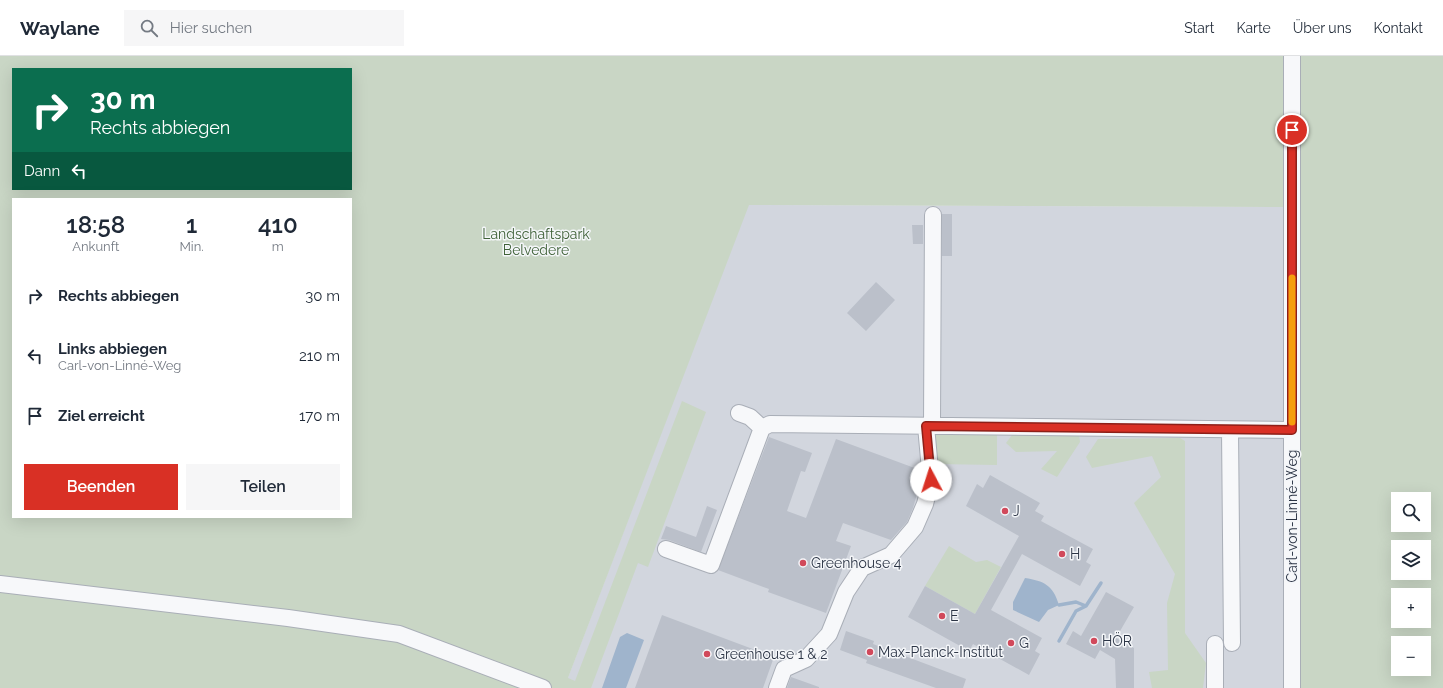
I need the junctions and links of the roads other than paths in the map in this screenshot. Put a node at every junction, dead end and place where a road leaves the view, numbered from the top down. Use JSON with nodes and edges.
{"nodes":[{"id":1,"x":1292,"y":56,"type":"edge"},
{"id":2,"x":932,"y":215,"type":"dead end"},
{"id":3,"x":739,"y":413,"type":"dead end"},
{"id":4,"x":929,"y":426,"type":"junction"},
{"id":5,"x":762,"y":428,"type":"junction"},
{"id":6,"x":1230,"y":430,"type":"junction"},
{"id":7,"x":1292,"y":430,"type":"junction"},
{"id":8,"x":666,"y":549,"type":"dead end"},
{"id":9,"x":0,"y":584,"type":"edge"},
{"id":10,"x":1232,"y":643,"type":"dead end"},
{"id":11,"x":1214,"y":644,"type":"dead end"},
{"id":12,"x":543,"y":688,"type":"edge"},
{"id":13,"x":777,"y":688,"type":"edge"},
{"id":14,"x":1215,"y":688,"type":"edge"},
{"id":15,"x":1292,"y":688,"type":"edge"}],
"edges":[{"from":1,"to":7,"type":"street","name":"Carl-von-Linné-Weg"},
{"from":2,"to":4,"type":"street"},
{"from":3,"to":5,"type":"street"},
{"from":4,"to":5,"type":"street"},
{"from":4,"to":6,"type":"street"},
{"from":4,"to":13,"type":"street"},
{"from":5,"to":8,"type":"street"},
{"from":6,"to":7,"type":"street"},
{"from":6,"to":10,"type":"street"},
{"from":7,"to":15,"type":"street","name":"Carl-von-Linné-Weg"},
{"from":9,"to":12,"type":"street"},
{"from":11,"to":14,"type":"street"}]}
